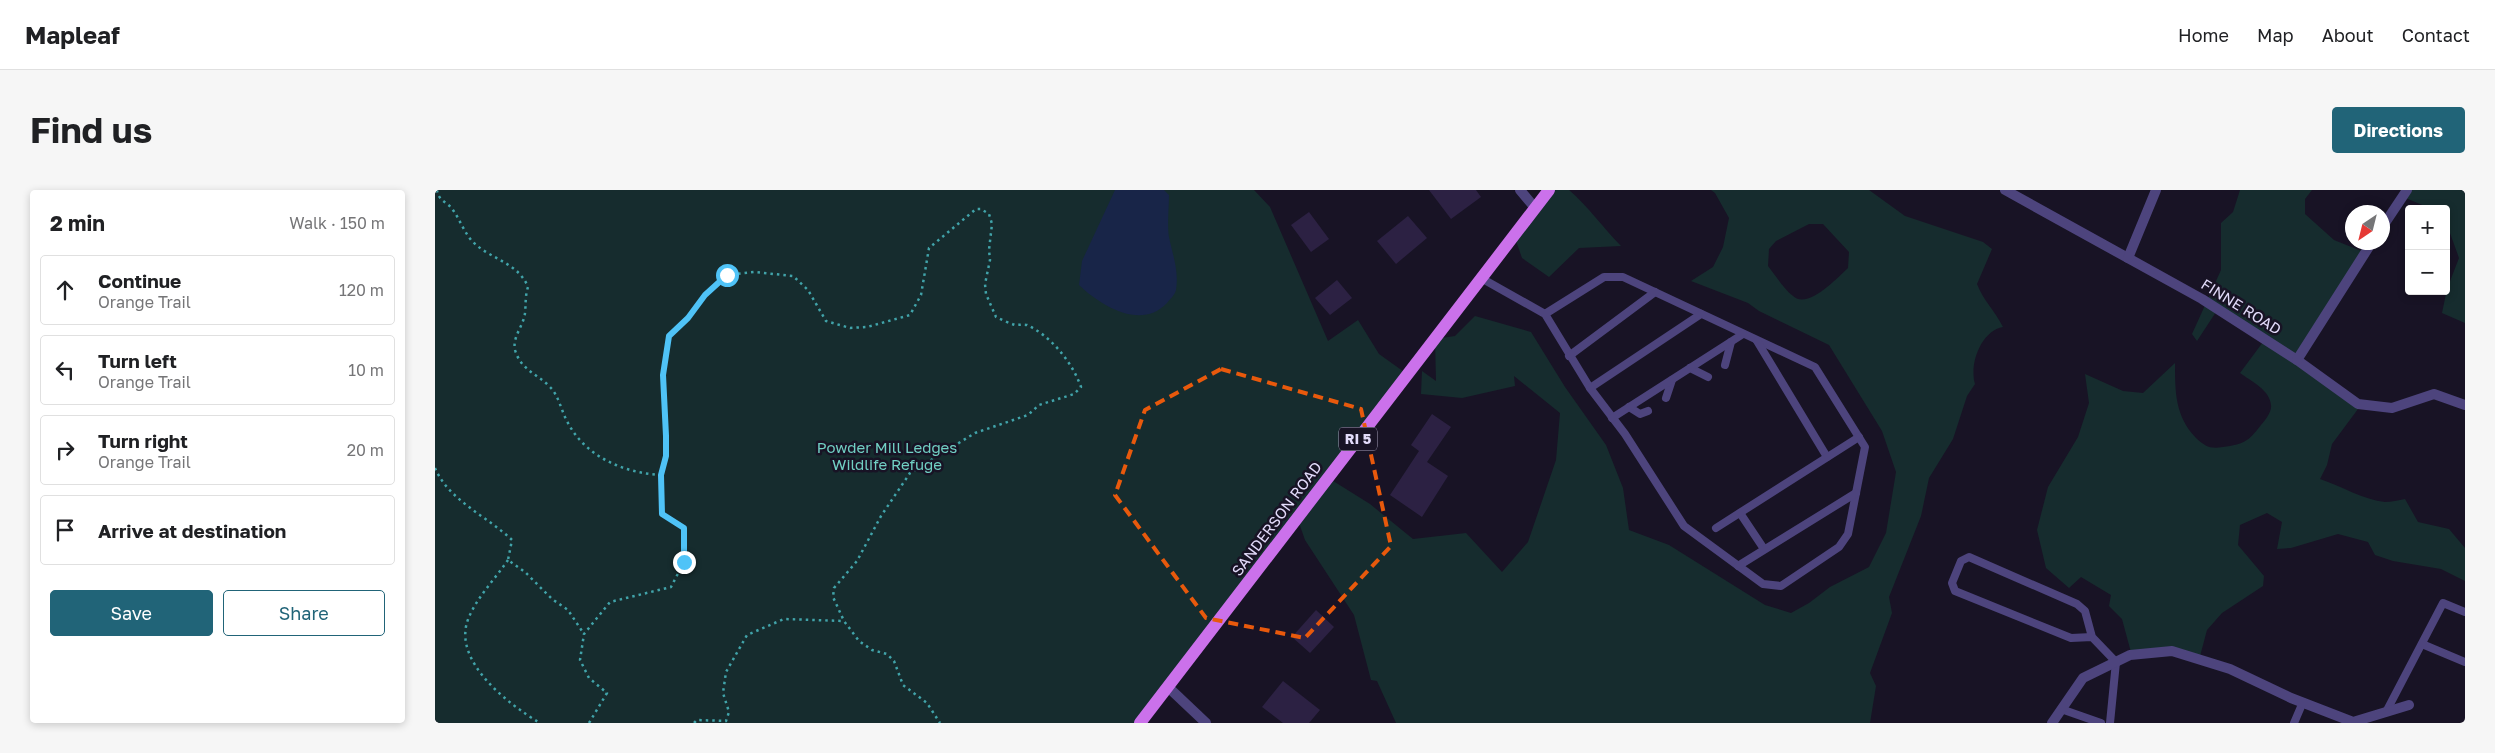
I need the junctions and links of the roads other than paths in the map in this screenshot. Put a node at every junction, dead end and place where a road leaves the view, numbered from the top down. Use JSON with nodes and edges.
{"nodes":[{"id":1,"x":1520,"y":190,"type":"edge"},
{"id":2,"x":1549,"y":190,"type":"edge"},
{"id":3,"x":2005,"y":190,"type":"edge"},
{"id":4,"x":2156,"y":190,"type":"edge"},
{"id":5,"x":2407,"y":190,"type":"edge"},
{"id":6,"x":1535,"y":208,"type":"junction"},
{"id":7,"x":2390,"y":216,"type":"edge"},
{"id":8,"x":2367,"y":250,"type":"edge"},
{"id":9,"x":2128,"y":258,"type":"junction"},
{"id":10,"x":1481,"y":278,"type":"junction"},
{"id":11,"x":1655,"y":292,"type":"junction"},
{"id":12,"x":1545,"y":314,"type":"junction"},
{"id":13,"x":1701,"y":314,"type":"junction"},
{"id":14,"x":1743,"y":334,"type":"junction"},
{"id":15,"x":1757,"y":340,"type":"junction"},
{"id":16,"x":1731,"y":342,"type":"junction"},
{"id":17,"x":1569,"y":356,"type":"junction"},
{"id":18,"x":2297,"y":360,"type":"junction"},
{"id":19,"x":1725,"y":365,"type":"dead end"},
{"id":20,"x":1690,"y":368,"type":"junction"},
{"id":21,"x":1708,"y":377,"type":"dead end"},
{"id":22,"x":1672,"y":380,"type":"junction"},
{"id":23,"x":1590,"y":388,"type":"junction"},
{"id":24,"x":1666,"y":398,"type":"dead end"},
{"id":25,"x":2465,"y":405,"type":"edge"},
{"id":26,"x":1629,"y":407,"type":"junction"},
{"id":27,"x":1648,"y":412,"type":"dead end"},
{"id":28,"x":1612,"y":418,"type":"junction"},
{"id":29,"x":1859,"y":437,"type":"junction"},
{"id":30,"x":1827,"y":457,"type":"junction"},
{"id":31,"x":1856,"y":493,"type":"junction"},
{"id":32,"x":1740,"y":513,"type":"junction"},
{"id":33,"x":1716,"y":528,"type":"dead end"},
{"id":34,"x":1764,"y":549,"type":"junction"},
{"id":35,"x":1738,"y":566,"type":"junction"},
{"id":36,"x":2465,"y":612,"type":"edge"},
{"id":37,"x":2091,"y":637,"type":"junction"},
{"id":38,"x":2422,"y":644,"type":"junction"},
{"id":39,"x":2116,"y":662,"type":"junction"},
{"id":40,"x":2465,"y":662,"type":"edge"},
{"id":41,"x":1168,"y":687,"type":"junction"},
{"id":42,"x":2303,"y":702,"type":"junction"},
{"id":43,"x":2409,"y":705,"type":"dead end"},
{"id":44,"x":2061,"y":709,"type":"junction"},
{"id":45,"x":2387,"y":712,"type":"junction"},
{"id":46,"x":2354,"y":722,"type":"edge"},
{"id":47,"x":1140,"y":723,"type":"edge"},
{"id":48,"x":1206,"y":723,"type":"edge"},
{"id":49,"x":2053,"y":723,"type":"edge"},
{"id":50,"x":2101,"y":723,"type":"edge"},
{"id":51,"x":2110,"y":723,"type":"edge"},
{"id":52,"x":2294,"y":723,"type":"edge"}],
"edges":[{"from":1,"to":6,"type":"street"},
{"from":2,"to":6,"type":"main road","name":"SANDERSON ROAD","number":"RI 5"},
{"from":3,"to":9,"type":"street","name":"FINNE ROAD"},
{"from":4,"to":9,"type":"street"},
{"from":5,"to":7,"type":"street"},
{"from":6,"to":10,"type":"main road","name":"SANDERSON ROAD","number":"RI 5"},
{"from":8,"to":18,"type":"street"},
{"from":9,"to":18,"type":"street","name":"FINNE ROAD"},
{"from":10,"to":12,"type":"lane"},
{"from":10,"to":41,"type":"main road","name":"SANDERSON ROAD","number":"RI 5"},
{"from":11,"to":12,"type":"lane"},
{"from":11,"to":13,"type":"lane"},
{"from":11,"to":17,"type":"lane"},
{"from":12,"to":17,"type":"lane"},
{"from":13,"to":14,"type":"lane"},
{"from":13,"to":23,"type":"lane"},
{"from":14,"to":15,"type":"lane"},
{"from":14,"to":16,"type":"lane"},
{"from":15,"to":29,"type":"lane"},
{"from":15,"to":30,"type":"lane"},
{"from":16,"to":19,"type":"lane"},
{"from":16,"to":20,"type":"lane"},
{"from":17,"to":23,"type":"lane"},
{"from":18,"to":25,"type":"street","name":"FINNE ROAD"},
{"from":20,"to":21,"type":"lane"},
{"from":20,"to":22,"type":"lane"},
{"from":22,"to":24,"type":"lane"},
{"from":22,"to":26,"type":"lane"},
{"from":23,"to":28,"type":"lane"},
{"from":26,"to":27,"type":"lane"},
{"from":26,"to":28,"type":"lane"},
{"from":28,"to":35,"type":"lane"},
{"from":29,"to":30,"type":"lane"},
{"from":29,"to":31,"type":"lane"},
{"from":30,"to":32,"type":"lane"},
{"from":31,"to":34,"type":"lane"},
{"from":31,"to":35,"type":"lane"},
{"from":32,"to":33,"type":"lane"},
{"from":32,"to":34,"type":"lane"},
{"from":34,"to":35,"type":"lane"},
{"from":36,"to":38,"type":"lane"},
{"from":37,"to":37,"type":"lane"},
{"from":37,"to":39,"type":"lane"},
{"from":38,"to":40,"type":"lane"},
{"from":38,"to":45,"type":"lane"},
{"from":39,"to":42,"type":"street"},
{"from":39,"to":44,"type":"street"},
{"from":39,"to":51,"type":"lane"},
{"from":41,"to":47,"type":"main road","name":"SANDERSON ROAD","number":"RI 5"},
{"from":41,"to":48,"type":"street"},
{"from":42,"to":46,"type":"street"},
{"from":42,"to":52,"type":"lane"},
{"from":43,"to":45,"type":"street"},
{"from":44,"to":49,"type":"street"},
{"from":44,"to":50,"type":"lane"},
{"from":45,"to":46,"type":"street"}]}
